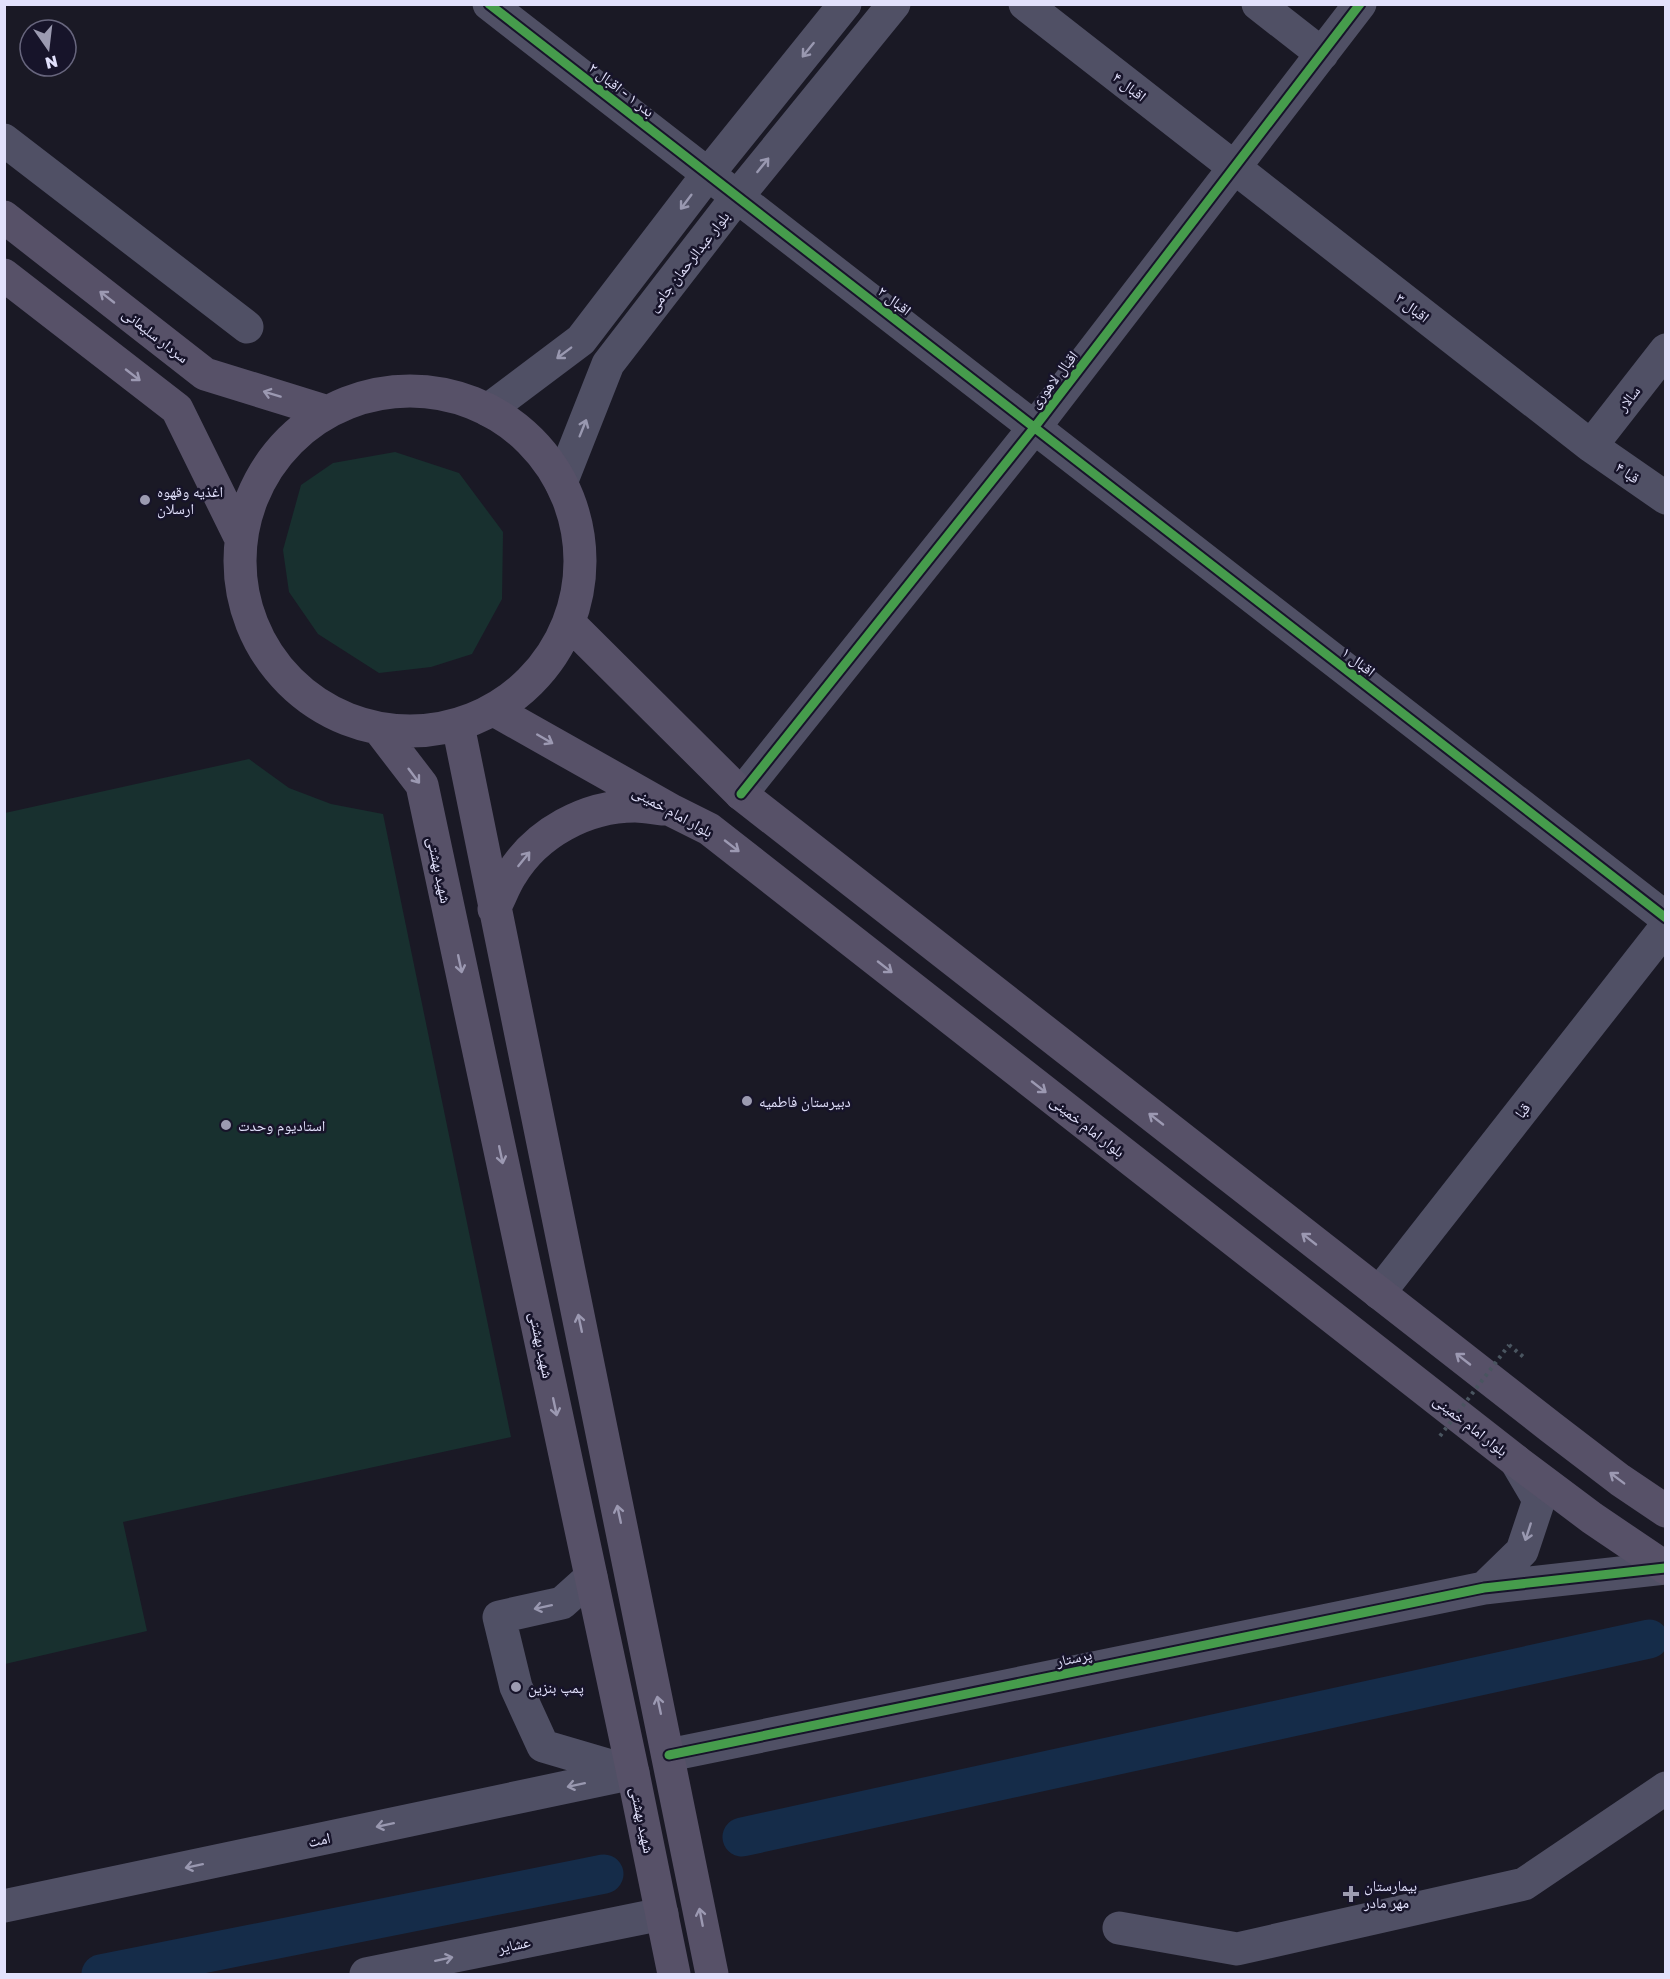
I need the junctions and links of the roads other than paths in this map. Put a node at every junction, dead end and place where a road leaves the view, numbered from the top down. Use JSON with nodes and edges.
{"nodes":[{"id":1,"x":489,"y":4,"type":"edge"},
{"id":2,"x":845,"y":4,"type":"edge"},
{"id":3,"x":894,"y":4,"type":"edge"},
{"id":4,"x":1025,"y":4,"type":"edge"},
{"id":5,"x":1258,"y":4,"type":"edge"},
{"id":6,"x":1360,"y":4,"type":"edge"},
{"id":7,"x":1322,"y":54,"type":"junction"},
{"id":8,"x":4,"y":140,"type":"edge"},
{"id":9,"x":1236,"y":167,"type":"junction"},
{"id":10,"x":708,"y":174,"type":"junction"},
{"id":11,"x":737,"y":197,"type":"junction"},
{"id":12,"x":4,"y":217,"type":"edge"},
{"id":13,"x":4,"y":275,"type":"edge"},
{"id":14,"x":247,"y":327,"type":"dead end"},
{"id":15,"x":1665,"y":350,"type":"edge"},
{"id":16,"x":488,"y":410,"type":"junction"},
{"id":17,"x":328,"y":412,"type":"junction"},
{"id":18,"x":1034,"y":428,"type":"junction"},
{"id":19,"x":1591,"y":446,"type":"junction"},
{"id":20,"x":561,"y":483,"type":"junction"},
{"id":21,"x":1665,"y":498,"type":"edge"},
{"id":22,"x":240,"y":537,"type":"junction"},
{"id":23,"x":569,"y":623,"type":"junction"},
{"id":24,"x":494,"y":710,"type":"junction"},
{"id":25,"x":458,"y":725,"type":"junction"},
{"id":26,"x":379,"y":729,"type":"junction"},
{"id":27,"x":741,"y":794,"type":"junction"},
{"id":28,"x":672,"y":811,"type":"junction"},
{"id":29,"x":494,"y":909,"type":"junction"},
{"id":30,"x":1665,"y":918,"type":"edge"},
{"id":31,"x":1665,"y":927,"type":"edge"},
{"id":32,"x":1379,"y":1293,"type":"junction"},
{"id":33,"x":1516,"y":1461,"type":"junction"},
{"id":34,"x":1665,"y":1511,"type":"edge"},
{"id":35,"x":1665,"y":1568,"type":"edge"},
{"id":36,"x":591,"y":1577,"type":"junction"},
{"id":37,"x":1484,"y":1588,"type":"junction"},
{"id":38,"x":669,"y":1755,"type":"junction"},
{"id":39,"x":633,"y":1773,"type":"junction"},
{"id":40,"x":1665,"y":1788,"type":"edge"},
{"id":41,"x":4,"y":1906,"type":"edge"},
{"id":42,"x":662,"y":1914,"type":"junction"},
{"id":43,"x":1119,"y":1928,"type":"dead end"},
{"id":44,"x":366,"y":1974,"type":"edge"},
{"id":45,"x":674,"y":1974,"type":"edge"},
{"id":46,"x":712,"y":1974,"type":"edge"}],
"edges":[{"from":1,"to":10,"type":"street","name":"بدر ۱ - اقبال ۲"},
{"from":2,"to":10,"type":"street","one_way":true},
{"from":11,"to":3,"type":"street","name":"بلوار عبدالرحمان جامی","one_way":true},
{"from":4,"to":9,"type":"street","name":"اقبال ۴"},
{"from":5,"to":7,"type":"street"},
{"from":6,"to":7,"type":"street","name":"اقبال لاهوری"},
{"from":7,"to":9,"type":"street","name":"اقبال لاهوری"},
{"from":8,"to":14,"type":"street"},
{"from":9,"to":18,"type":"street","name":"اقبال لاهوری"},
{"from":9,"to":19,"type":"street","name":"اقبال ۳"},
{"from":10,"to":11,"type":"street","name":"بدر ۱ - اقبال ۲"},
{"from":10,"to":16,"type":"street","one_way":true},
{"from":11,"to":18,"type":"street","name":"اقبال ۲"},
{"from":20,"to":11,"type":"street","name":"بلوار عبدالرحمان جامی","one_way":true},
{"from":17,"to":12,"type":"main road","name":"سردار سلیمانی","one_way":true},
{"from":13,"to":22,"type":"main road","one_way":true},
{"from":15,"to":19,"type":"street","name":"سالار"},
{"from":16,"to":17,"type":"main road"},
{"from":16,"to":20,"type":"main road"},
{"from":17,"to":22,"type":"main road"},
{"from":18,"to":27,"type":"street","name":"اقبال لاهوری"},
{"from":18,"to":30,"type":"street","name":"اقبال ۱"},
{"from":19,"to":21,"type":"street","name":"قبا ۴"},
{"from":20,"to":23,"type":"main road"},
{"from":22,"to":26,"type":"main road"},
{"from":23,"to":24,"type":"main road"},
{"from":23,"to":27,"type":"main road"},
{"from":24,"to":25,"type":"main road"},
{"from":24,"to":28,"type":"main road","name":"بلوار امام خمینی","one_way":true},
{"from":25,"to":26,"type":"main road"},
{"from":25,"to":29,"type":"main road"},
{"from":26,"to":36,"type":"main road","name":"شهید بهشتی","one_way":true},
{"from":32,"to":27,"type":"main road","one_way":true},
{"from":29,"to":28,"type":"main road","one_way":true},
{"from":28,"to":33,"type":"main road","name":"بلوار امام خمینی","one_way":true},
{"from":38,"to":29,"type":"main road","one_way":true},
{"from":31,"to":32,"type":"street","name":"قبا"},
{"from":34,"to":32,"type":"main road","one_way":true},
{"from":33,"to":35,"type":"main road","name":"بلوار امام خمینی"},
{"from":33,"to":37,"type":"street","one_way":true},
{"from":35,"to":37,"type":"street","name":"پرستار"},
{"from":36,"to":39,"type":"main road","name":"شهید بهشتی"},
{"from":36,"to":39,"type":"street","one_way":true},
{"from":37,"to":38,"type":"street","name":"پرستار"},
{"from":46,"to":38,"type":"main road","one_way":true},
{"from":39,"to":41,"type":"street","name":"امت","one_way":true},
{"from":39,"to":42,"type":"main road","name":"شهید بهشتی"},
{"from":40,"to":43,"type":"street"},
{"from":44,"to":42,"type":"street","name":"عشایر","one_way":true},
{"from":42,"to":45,"type":"main road","name":"شهید بهشتی"}]}
